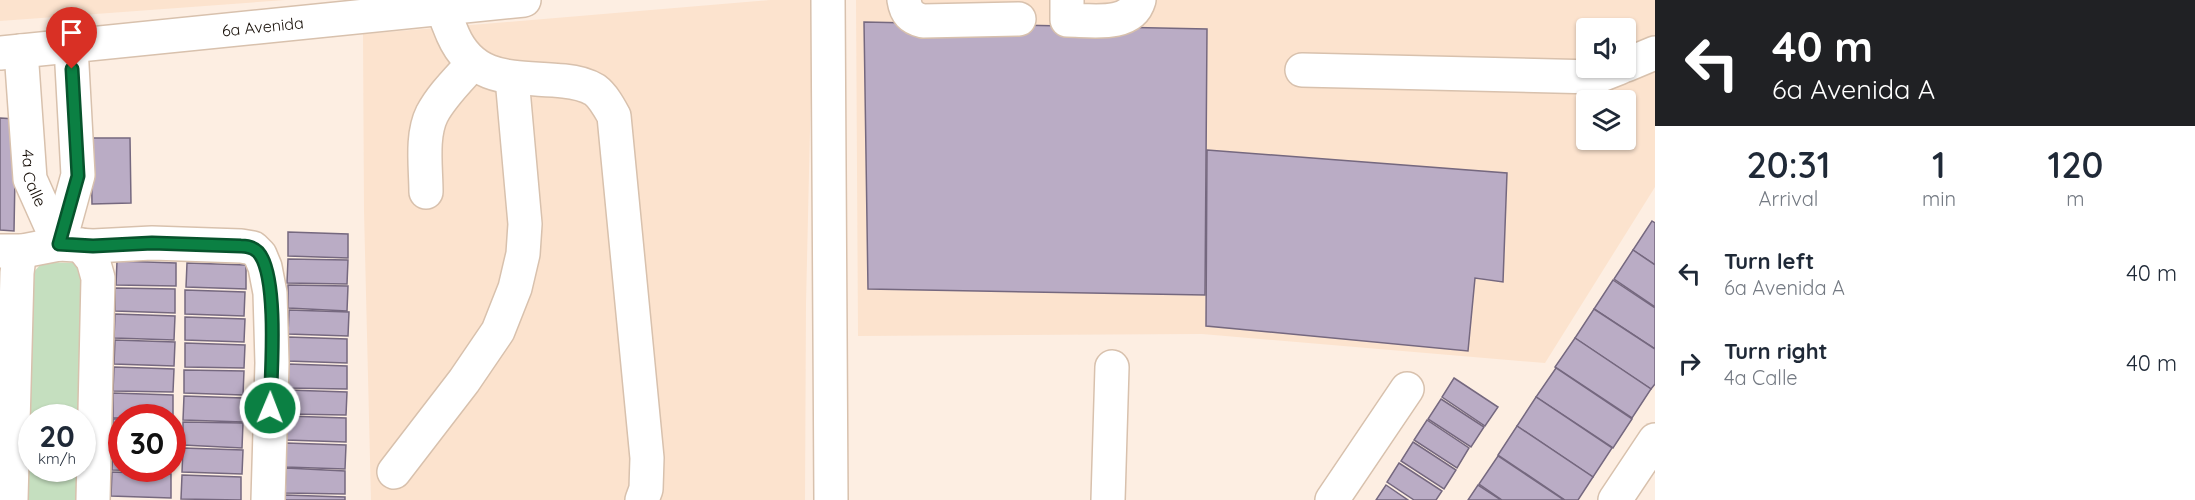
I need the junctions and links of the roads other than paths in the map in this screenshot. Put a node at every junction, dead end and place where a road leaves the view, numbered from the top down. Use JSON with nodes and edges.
{"nodes":[{"id":1,"x":524,"y":0,"type":"edge"},
{"id":2,"x":828,"y":0,"type":"edge"},
{"id":3,"x":904,"y":0,"type":"edge"},
{"id":4,"x":1139,"y":0,"type":"edge"},
{"id":5,"x":442,"y":4,"type":"edge"},
{"id":6,"x":1018,"y":10,"type":"edge"},
{"id":7,"x":1067,"y":10,"type":"edge"},
{"id":8,"x":71,"y":47,"type":"junction"},
{"id":9,"x":10,"y":52,"type":"edge"},
{"id":10,"x":1655,"y":53,"type":"edge"},
{"id":11,"x":1636,"y":61,"type":"edge"},
{"id":12,"x":473,"y":63,"type":"junction"},
{"id":13,"x":1302,"y":70,"type":"dead end"},
{"id":14,"x":1576,"y":77,"type":"edge"},
{"id":15,"x":512,"y":78,"type":"junction"},
{"id":16,"x":426,"y":192,"type":"dead end"},
{"id":17,"x":70,"y":245,"type":"junction"},
{"id":18,"x":12,"y":251,"type":"edge"},
{"id":19,"x":1112,"y":368,"type":"dead end"},
{"id":20,"x":1407,"y":389,"type":"dead end"},
{"id":21,"x":1655,"y":440,"type":"edge"},
{"id":22,"x":394,"y":472,"type":"dead end"},
{"id":23,"x":11,"y":500,"type":"edge"},
{"id":24,"x":93,"y":500,"type":"edge"},
{"id":25,"x":268,"y":500,"type":"edge"},
{"id":26,"x":642,"y":500,"type":"edge"},
{"id":27,"x":831,"y":500,"type":"edge"},
{"id":28,"x":1108,"y":500,"type":"edge"},
{"id":29,"x":1332,"y":500,"type":"edge"},
{"id":30,"x":1615,"y":500,"type":"edge"}],
"edges":[{"from":1,"to":5,"type":"street","name":"6a Avenida"},
{"from":2,"to":27,"type":"street"},
{"from":3,"to":6,"type":"street"},
{"from":4,"to":7,"type":"street"},
{"from":5,"to":8,"type":"street","name":"6a Avenida"},
{"from":5,"to":12,"type":"street"},
{"from":6,"to":7,"type":"street"},
{"from":8,"to":9,"type":"street","name":"6a Avenida"},
{"from":8,"to":17,"type":"street","name":"4a Calle"},
{"from":9,"to":17,"type":"street","name":"4a Calle"},
{"from":10,"to":11,"type":"street"},
{"from":12,"to":15,"type":"street"},
{"from":12,"to":16,"type":"street"},
{"from":13,"to":14,"type":"street"},
{"from":15,"to":22,"type":"street"},
{"from":15,"to":26,"type":"street"},
{"from":17,"to":18,"type":"street"},
{"from":17,"to":24,"type":"street","name":"4a Calle"},
{"from":17,"to":25,"type":"street"},
{"from":18,"to":23,"type":"street"},
{"from":19,"to":28,"type":"street"},
{"from":20,"to":29,"type":"street"},
{"from":21,"to":30,"type":"street"}]}
